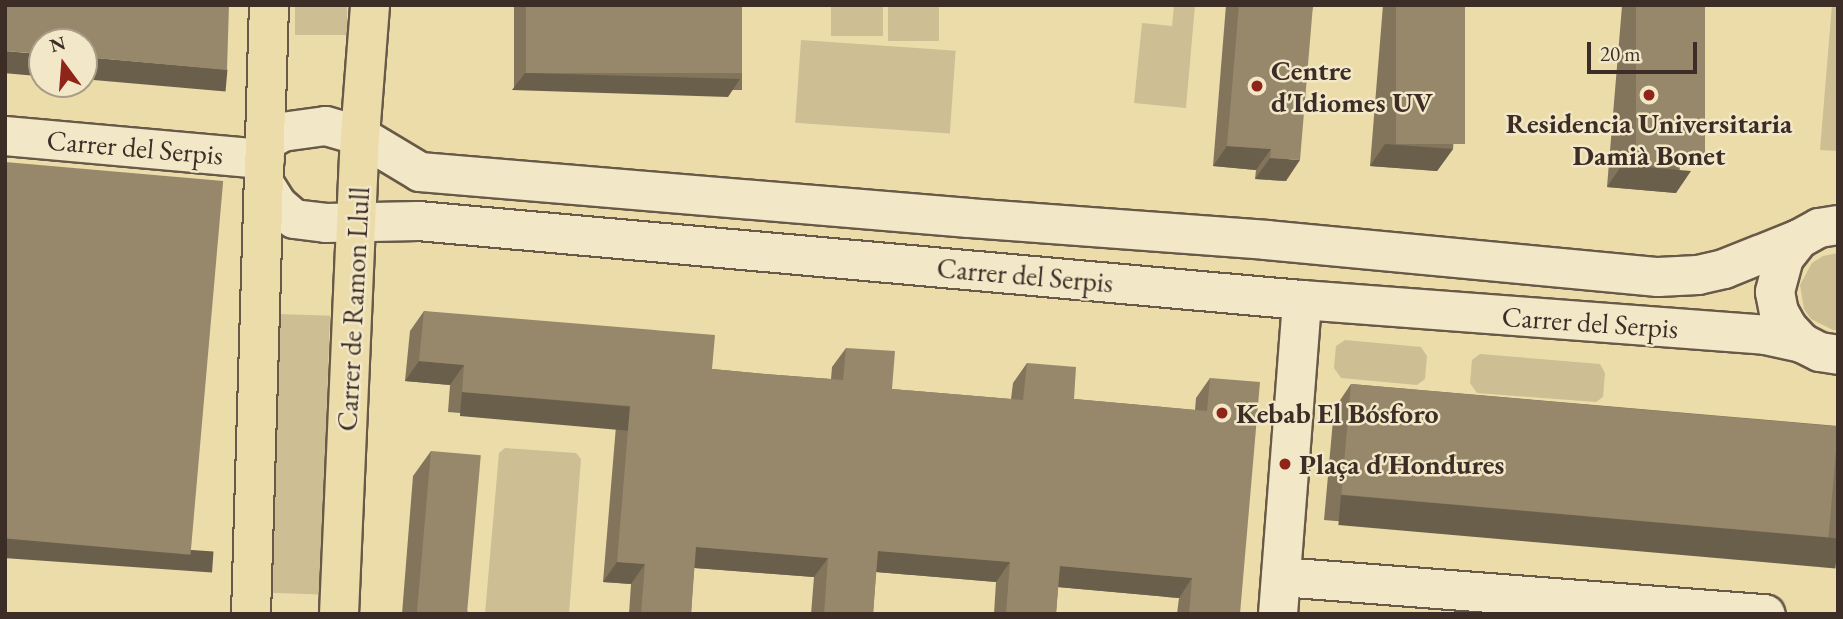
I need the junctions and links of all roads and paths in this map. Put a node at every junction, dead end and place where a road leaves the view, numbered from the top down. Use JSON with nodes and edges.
{"nodes":[{"id":1,"x":269,"y":5,"type":"edge"},
{"id":2,"x":370,"y":5,"type":"edge"},
{"id":3,"x":5,"y":136,"type":"edge"},
{"id":4,"x":360,"y":136,"type":"junction"},
{"id":5,"x":265,"y":161,"type":"junction"},
{"id":6,"x":357,"y":223,"type":"junction"},
{"id":7,"x":1838,"y":225,"type":"edge"},
{"id":8,"x":1799,"y":239,"type":"junction"},
{"id":9,"x":1302,"y":300,"type":"junction"},
{"id":10,"x":1802,"y":343,"type":"junction"},
{"id":11,"x":1838,"y":355,"type":"edge"},
{"id":12,"x":1280,"y":596,"type":"edge"},
{"id":13,"x":1532,"y":605,"type":"edge"},
{"id":14,"x":251,"y":614,"type":"edge"},
{"id":15,"x":339,"y":614,"type":"edge"},
{"id":16,"x":1766,"y":614,"type":"edge"}],
"edges":[{"from":1,"to":5,"type":"main road"},
{"from":2,"to":4,"type":"main road","name":"Carrer de Ramon Llull"},
{"from":3,"to":5,"type":"street","name":"Carrer del Serpis"},
{"from":4,"to":5,"type":"street","name":"Carrer del Serpis"},
{"from":4,"to":6,"type":"main road","name":"Carrer de Ramon Llull"},
{"from":4,"to":8,"type":"street","name":"Carrer del Serpis"},
{"from":5,"to":6,"type":"street","name":"Carrer del Serpis"},
{"from":5,"to":14,"type":"main road"},
{"from":6,"to":9,"type":"street","name":"Carrer del Serpis"},
{"from":6,"to":15,"type":"main road","name":"Carrer de Ramon Llull"},
{"from":7,"to":8,"type":"street","name":"Carrer del Serpis"},
{"from":8,"to":10,"type":"street"},
{"from":9,"to":10,"type":"street","name":"Carrer del Serpis"},
{"from":9,"to":12,"type":"street"},
{"from":10,"to":11,"type":"street","name":"Carrer del Serpis"},
{"from":12,"to":13,"type":"street"},
{"from":13,"to":16,"type":"street"}]}
